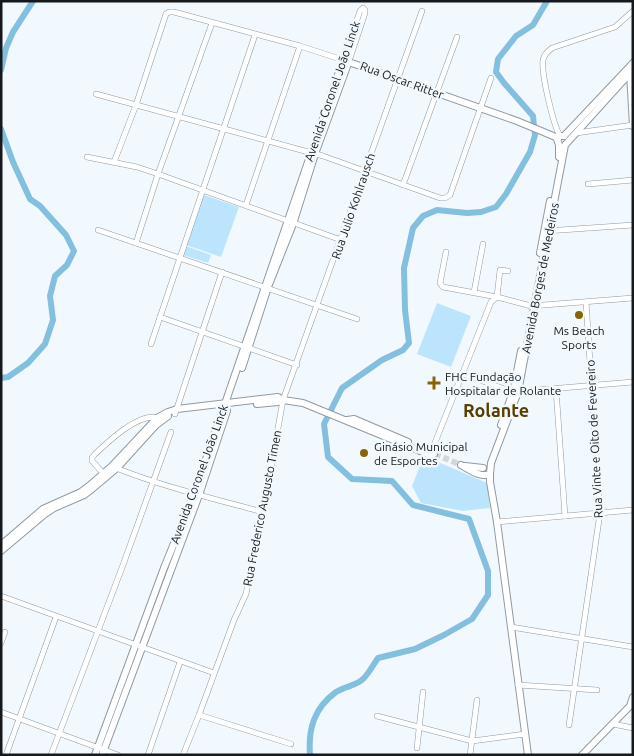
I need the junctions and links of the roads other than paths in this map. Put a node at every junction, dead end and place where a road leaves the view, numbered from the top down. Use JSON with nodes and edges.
{"nodes":[{"id":1,"x":633,"y":10,"type":"edge"},
{"id":2,"x":422,"y":11,"type":"dead end"},
{"id":3,"x":212,"y":23,"type":"junction"},
{"id":4,"x":255,"y":35,"type":"junction"},
{"id":5,"x":457,"y":37,"type":"dead end"},
{"id":6,"x":300,"y":46,"type":"junction"},
{"id":7,"x":346,"y":60,"type":"junction"},
{"id":8,"x":633,"y":63,"type":"edge"},
{"id":9,"x":630,"y":71,"type":"edge"},
{"id":10,"x":491,"y":78,"type":"dead end"},
{"id":11,"x":398,"y":80,"type":"junction"},
{"id":12,"x":435,"y":93,"type":"junction"},
{"id":13,"x":96,"y":94,"type":"dead end"},
{"id":14,"x":136,"y":105,"type":"junction"},
{"id":15,"x":480,"y":108,"type":"junction"},
{"id":16,"x":592,"y":111,"type":"junction"},
{"id":17,"x":179,"y":118,"type":"junction"},
{"id":18,"x":633,"y":126,"type":"edge"},
{"id":19,"x":224,"y":128,"type":"junction"},
{"id":20,"x":574,"y":133,"type":"junction"},
{"id":21,"x":268,"y":140,"type":"junction"},
{"id":22,"x":562,"y":140,"type":"junction"},
{"id":23,"x":313,"y":153,"type":"junction"},
{"id":24,"x":87,"y":157,"type":"dead end"},
{"id":25,"x":114,"y":162,"type":"junction"},
{"id":26,"x":364,"y":171,"type":"junction"},
{"id":27,"x":158,"y":174,"type":"junction"},
{"id":28,"x":633,"y":180,"type":"edge"},
{"id":29,"x":588,"y":184,"type":"dead end"},
{"id":30,"x":403,"y":185,"type":"junction"},
{"id":31,"x":202,"y":188,"type":"junction"},
{"id":32,"x":246,"y":205,"type":"junction"},
{"id":33,"x":290,"y":223,"type":"junction"},
{"id":34,"x":633,"y":225,"type":"edge"},
{"id":35,"x":98,"y":230,"type":"dead end"},
{"id":36,"x":547,"y":231,"type":"junction"},
{"id":37,"x":341,"y":240,"type":"junction"},
{"id":38,"x":136,"y":243,"type":"junction"},
{"id":39,"x":483,"y":244,"type":"dead end"},
{"id":40,"x":446,"y":252,"type":"dead end"},
{"id":41,"x":180,"y":257,"type":"junction"},
{"id":42,"x":508,"y":271,"type":"dead end"},
{"id":43,"x":222,"y":272,"type":"junction"},
{"id":44,"x":266,"y":287,"type":"junction"},
{"id":45,"x":474,"y":292,"type":"junction"},
{"id":46,"x":497,"y":297,"type":"junction"},
{"id":47,"x":633,"y":298,"type":"edge"},
{"id":48,"x":586,"y":302,"type":"junction"},
{"id":49,"x":318,"y":304,"type":"junction"},
{"id":50,"x":532,"y":306,"type":"junction"},
{"id":51,"x":160,"y":317,"type":"junction"},
{"id":52,"x":358,"y":319,"type":"dead end"},
{"id":53,"x":203,"y":332,"type":"junction"},
{"id":54,"x":151,"y":344,"type":"dead end"},
{"id":55,"x":247,"y":347,"type":"junction"},
{"id":56,"x":297,"y":365,"type":"junction"},
{"id":57,"x":463,"y":374,"type":"junction"},
{"id":58,"x":633,"y":382,"type":"edge"},
{"id":59,"x":592,"y":386,"type":"junction"},
{"id":60,"x":556,"y":389,"type":"junction"},
{"id":61,"x":516,"y":392,"type":"junction"},
{"id":62,"x":283,"y":400,"type":"junction"},
{"id":63,"x":226,"y":406,"type":"junction"},
{"id":64,"x":176,"y":412,"type":"junction"},
{"id":65,"x":158,"y":420,"type":"junction"},
{"id":66,"x":171,"y":432,"type":"dead end"},
{"id":67,"x":432,"y":454,"type":"joint"},
{"id":68,"x":462,"y":465,"type":"tunnel mouth"},
{"id":69,"x":114,"y":467,"type":"junction"},
{"id":70,"x":486,"y":471,"type":"junction"},
{"id":71,"x":103,"y":473,"type":"junction"},
{"id":72,"x":153,"y":481,"type":"junction"},
{"id":73,"x":196,"y":495,"type":"junction"},
{"id":74,"x":633,"y":510,"type":"edge"},
{"id":75,"x":263,"y":512,"type":"junction"},
{"id":76,"x":600,"y":513,"type":"junction"},
{"id":77,"x":565,"y":516,"type":"junction"},
{"id":78,"x":497,"y":522,"type":"junction"},
{"id":79,"x":5,"y":543,"type":"edge"},
{"id":80,"x":1,"y":551,"type":"edge"},
{"id":81,"x":1,"y":596,"type":"edge"},
{"id":82,"x":56,"y":617,"type":"junction"},
{"id":83,"x":512,"y":627,"type":"junction"},
{"id":84,"x":5,"y":632,"type":"dead end"},
{"id":85,"x":98,"y":632,"type":"junction"},
{"id":86,"x":582,"y":638,"type":"junction"},
{"id":87,"x":1,"y":643,"type":"edge"},
{"id":88,"x":139,"y":646,"type":"junction"},
{"id":89,"x":633,"y":647,"type":"edge"},
{"id":90,"x":180,"y":662,"type":"junction"},
{"id":91,"x":214,"y":673,"type":"junction"},
{"id":92,"x":518,"y":685,"type":"junction"},
{"id":93,"x":574,"y":688,"type":"junction"},
{"id":94,"x":597,"y":690,"type":"dead end"},
{"id":95,"x":423,"y":692,"type":"dead end"},
{"id":96,"x":633,"y":697,"type":"edge"},
{"id":97,"x":477,"y":700,"type":"dead end"},
{"id":98,"x":1,"y":712,"type":"edge"},
{"id":99,"x":199,"y":715,"type":"junction"},
{"id":100,"x":378,"y":716,"type":"dead end"},
{"id":101,"x":19,"y":719,"type":"junction"},
{"id":102,"x":613,"y":724,"type":"junction"},
{"id":103,"x":568,"y":725,"type":"dead end"},
{"id":104,"x":419,"y":728,"type":"junction"},
{"id":105,"x":633,"y":728,"type":"edge"},
{"id":106,"x":59,"y":733,"type":"junction"},
{"id":107,"x":525,"y":734,"type":"junction"},
{"id":108,"x":472,"y":741,"type":"junction"},
{"id":109,"x":291,"y":744,"type":"dead end"},
{"id":110,"x":418,"y":748,"type":"dead end"},
{"id":111,"x":101,"y":751,"type":"edge"},
{"id":112,"x":6,"y":755,"type":"edge"},
{"id":113,"x":51,"y":755,"type":"edge"},
{"id":114,"x":95,"y":755,"type":"edge"},
{"id":115,"x":118,"y":755,"type":"edge"},
{"id":116,"x":148,"y":755,"type":"edge"},
{"id":117,"x":183,"y":755,"type":"edge"},
{"id":118,"x":470,"y":755,"type":"edge"},
{"id":119,"x":528,"y":755,"type":"edge"},
{"id":120,"x":582,"y":755,"type":"edge"}],
"edges":[{"from":1,"to":22,"type":"street"},
{"from":2,"to":11,"type":"street","name":"Rua Julio Kohlrausch"},
{"from":3,"to":4,"type":"street","name":"Rua Oscar Ritter"},
{"from":3,"to":14,"type":"street","name":"Rua Oscar Ritter"},
{"from":3,"to":17,"type":"street"},
{"from":4,"to":6,"type":"street","name":"Rua Oscar Ritter"},
{"from":4,"to":19,"type":"street"},
{"from":5,"to":12,"type":"street"},
{"from":6,"to":7,"type":"street","name":"Rua Oscar Ritter"},
{"from":6,"to":21,"type":"street"},
{"from":7,"to":7,"type":"street","name":"Avenida Coronel João Linck"},
{"from":7,"to":11,"type":"main road","name":"Rua Oscar Ritter"},
{"from":7,"to":23,"type":"main road","name":"Avenida Coronel João Linck"},
{"from":8,"to":9,"type":"main road"},
{"from":9,"to":16,"type":"main road"},
{"from":9,"to":18,"type":"main road"},
{"from":10,"to":15,"type":"street"},
{"from":11,"to":12,"type":"main road","name":"Rua Oscar Ritter"},
{"from":11,"to":26,"type":"street","name":"Rua Julio Kohlrausch"},
{"from":12,"to":15,"type":"main road","name":"Rua Oscar Ritter"},
{"from":12,"to":30,"type":"street"},
{"from":13,"to":14,"type":"street"},
{"from":14,"to":17,"type":"street"},
{"from":14,"to":25,"type":"street"},
{"from":15,"to":22,"type":"main road","name":"Rua Oscar Ritter"},
{"from":15,"to":30,"type":"street"},
{"from":16,"to":20,"type":"main road"},
{"from":16,"to":22,"type":"main road"},
{"from":17,"to":19,"type":"street"},
{"from":17,"to":27,"type":"street"},
{"from":18,"to":20,"type":"street"},
{"from":19,"to":21,"type":"street"},
{"from":19,"to":31,"type":"street"},
{"from":20,"to":22,"type":"main road"},
{"from":21,"to":23,"type":"street"},
{"from":21,"to":32,"type":"street"},
{"from":22,"to":36,"type":"main road","name":"Avenida Borges de Medeiros"},
{"from":23,"to":26,"type":"street"},
{"from":23,"to":33,"type":"main road","name":"Avenida Coronel João Linck"},
{"from":24,"to":25,"type":"street"},
{"from":25,"to":27,"type":"street"},
{"from":26,"to":30,"type":"street"},
{"from":26,"to":37,"type":"street","name":"Rua Julio Kohlrausch"},
{"from":27,"to":31,"type":"street"},
{"from":27,"to":38,"type":"street"},
{"from":28,"to":29,"type":"street"},
{"from":31,"to":32,"type":"street"},
{"from":31,"to":41,"type":"street"},
{"from":32,"to":33,"type":"street"},
{"from":33,"to":37,"type":"street"},
{"from":33,"to":44,"type":"main road","name":"Avenida Coronel João Linck"},
{"from":34,"to":36,"type":"street"},
{"from":35,"to":38,"type":"street"},
{"from":36,"to":50,"type":"main road","name":"Avenida Borges de Medeiros"},
{"from":37,"to":49,"type":"street","name":"Rua Julio Kohlrausch"},
{"from":38,"to":41,"type":"street"},
{"from":39,"to":45,"type":"street"},
{"from":40,"to":45,"type":"street"},
{"from":41,"to":43,"type":"street"},
{"from":41,"to":51,"type":"street"},
{"from":42,"to":46,"type":"street"},
{"from":43,"to":44,"type":"street"},
{"from":43,"to":53,"type":"street"},
{"from":44,"to":49,"type":"street"},
{"from":44,"to":55,"type":"main road","name":"Avenida Coronel João Linck"},
{"from":45,"to":46,"type":"street"},
{"from":46,"to":50,"type":"street"},
{"from":46,"to":57,"type":"street"},
{"from":47,"to":48,"type":"street"},
{"from":48,"to":50,"type":"street"},
{"from":48,"to":59,"type":"street","name":"Rua Vinte e Oito de Fevereiro"},
{"from":49,"to":52,"type":"street"},
{"from":49,"to":56,"type":"street","name":"Rua Julio Kohlrausch"},
{"from":50,"to":61,"type":"main road","name":"Avenida Borges de Medeiros"},
{"from":51,"to":53,"type":"street"},
{"from":51,"to":54,"type":"street"},
{"from":53,"to":55,"type":"street"},
{"from":53,"to":64,"type":"street"},
{"from":55,"to":56,"type":"street"},
{"from":55,"to":63,"type":"main road","name":"Avenida Coronel João Linck"},
{"from":56,"to":62,"type":"street","name":"Rua Julio Kohlrausch"},
{"from":57,"to":61,"type":"street"},
{"from":57,"to":67,"type":"street"},
{"from":58,"to":59,"type":"street"},
{"from":59,"to":60,"type":"street"},
{"from":59,"to":76,"type":"street","name":"Rua Vinte e Oito de Fevereiro"},
{"from":60,"to":61,"type":"street"},
{"from":60,"to":77,"type":"street"},
{"from":61,"to":70,"type":"main road","name":"Avenida Borges de Medeiros"},
{"from":62,"to":63,"type":"main road"},
{"from":62,"to":67,"type":"main road"},
{"from":62,"to":75,"type":"street","name":"Rua Frederico Augusto Timen"},
{"from":63,"to":64,"type":"main road"},
{"from":63,"to":73,"type":"main road","name":"Avenida Coronel João Linck"},
{"from":64,"to":65,"type":"main road"},
{"from":65,"to":69,"type":"main road"},
{"from":65,"to":71,"type":"street"},
{"from":66,"to":72,"type":"street"},
{"from":68,"to":70,"type":"main road"},
{"from":69,"to":71,"type":"main road"},
{"from":69,"to":72,"type":"street"},
{"from":69,"to":79,"type":"main road"},
{"from":70,"to":78,"type":"main road"},
{"from":71,"to":79,"type":"main road"},
{"from":72,"to":73,"type":"street"},
{"from":72,"to":85,"type":"street"},
{"from":73,"to":75,"type":"street"},
{"from":73,"to":88,"type":"main road","name":"Avenida Coronel João Linck"},
{"from":74,"to":76,"type":"street"},
{"from":75,"to":91,"type":"street","name":"Rua Frederico Augusto Timen"},
{"from":76,"to":77,"type":"street"},
{"from":76,"to":86,"type":"street","name":"Rua Vinte e Oito de Fevereiro"},
{"from":77,"to":78,"type":"street"},
{"from":78,"to":83,"type":"main road"},
{"from":79,"to":80,"type":"main road"},
{"from":81,"to":82,"type":"street"},
{"from":82,"to":85,"type":"street"},
{"from":82,"to":101,"type":"street"},
{"from":83,"to":86,"type":"street"},
{"from":83,"to":92,"type":"main road"},
{"from":84,"to":87,"type":"street"},
{"from":85,"to":88,"type":"street"},
{"from":85,"to":106,"type":"street"},
{"from":86,"to":89,"type":"street"},
{"from":86,"to":93,"type":"street","name":"Rua Vinte e Oito de Fevereiro"},
{"from":88,"to":90,"type":"street"},
{"from":88,"to":111,"type":"main road","name":"Avenida Coronel João Linck"},
{"from":90,"to":91,"type":"street"},
{"from":90,"to":116,"type":"street"},
{"from":91,"to":99,"type":"street","name":"Rua Frederico Augusto Timen"},
{"from":92,"to":93,"type":"street"},
{"from":92,"to":107,"type":"main road"},
{"from":93,"to":94,"type":"street"},
{"from":93,"to":103,"type":"street","name":"Rua Vinte e Oito de Fevereiro"},
{"from":95,"to":104,"type":"street"},
{"from":96,"to":102,"type":"main road"},
{"from":97,"to":108,"type":"street"},
{"from":98,"to":101,"type":"street"},
{"from":99,"to":109,"type":"street"},
{"from":99,"to":117,"type":"street","name":"Rua Frederico Augusto Timen"},
{"from":100,"to":104,"type":"street"},
{"from":101,"to":106,"type":"street"},
{"from":101,"to":112,"type":"street"},
{"from":102,"to":105,"type":"street"},
{"from":102,"to":120,"type":"main road"},
{"from":104,"to":108,"type":"street"},
{"from":104,"to":110,"type":"street"},
{"from":106,"to":111,"type":"street"},
{"from":106,"to":113,"type":"street"},
{"from":107,"to":108,"type":"street"},
{"from":107,"to":119,"type":"main road"},
{"from":108,"to":118,"type":"street"},
{"from":111,"to":114,"type":"main road","name":"Avenida Coronel João Linck"},
{"from":111,"to":115,"type":"street"}]}
